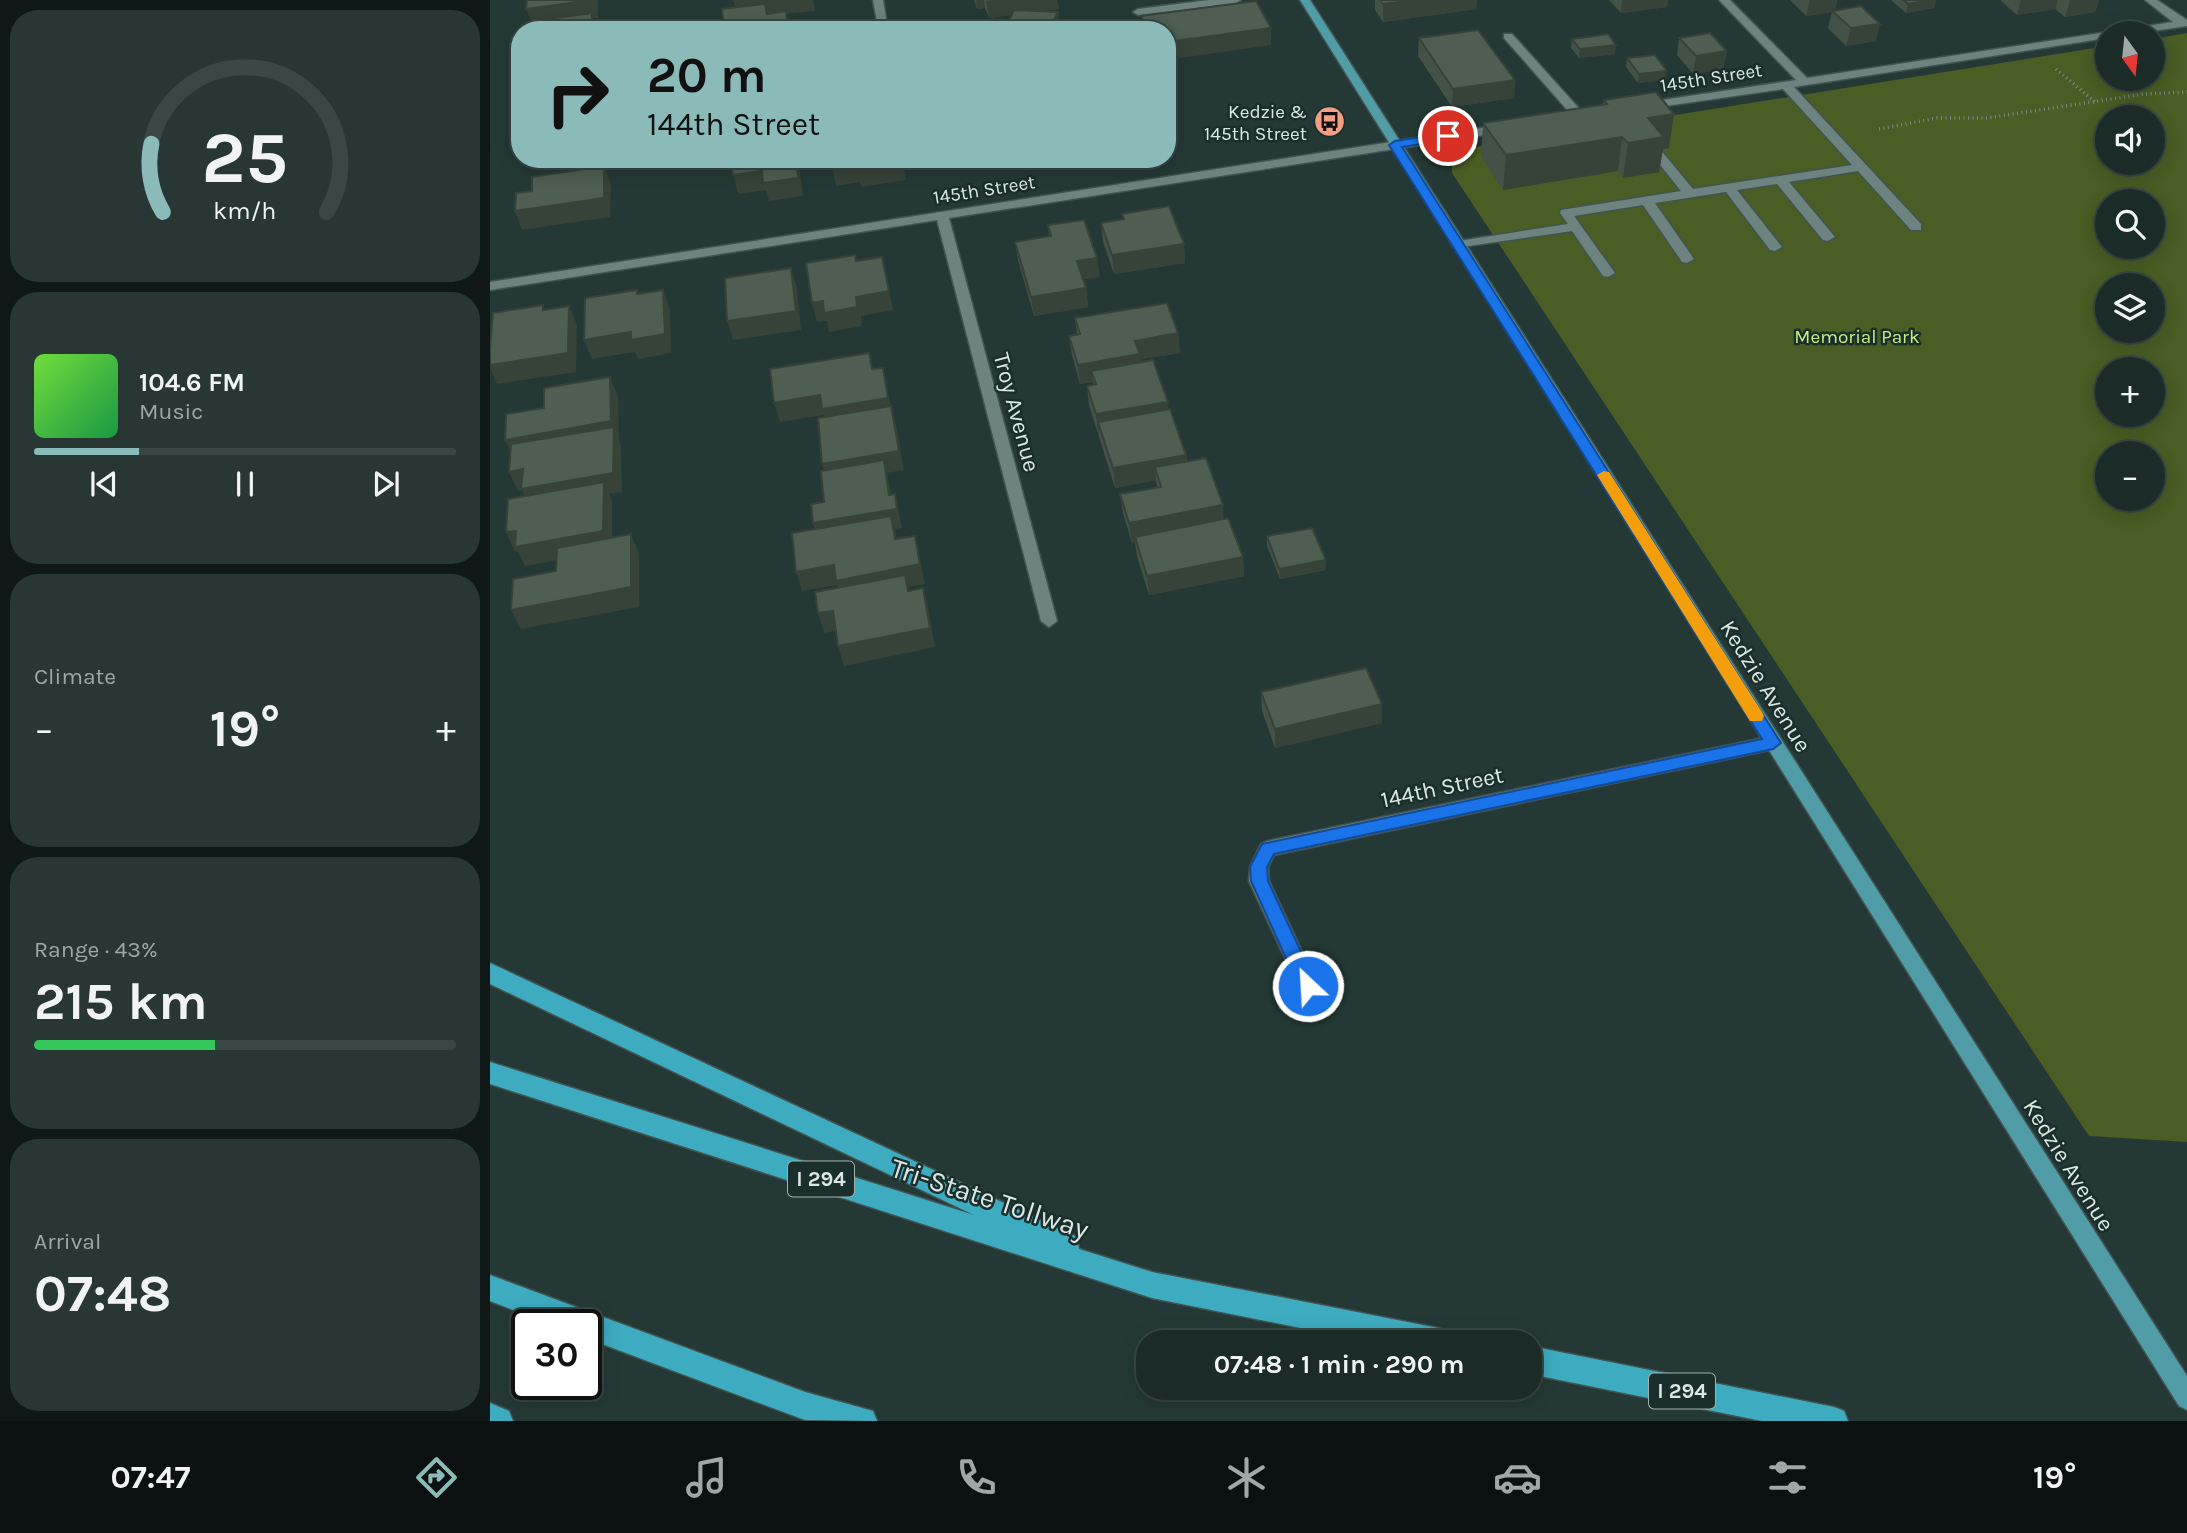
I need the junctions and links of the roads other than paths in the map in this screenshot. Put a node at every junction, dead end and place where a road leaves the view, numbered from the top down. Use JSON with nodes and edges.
{"nodes":[{"id":1,"x":878,"y":0,"type":"edge"},
{"id":2,"x":1236,"y":0,"type":"edge"},
{"id":3,"x":1305,"y":0,"type":"edge"},
{"id":4,"x":1724,"y":0,"type":"edge"},
{"id":5,"x":2150,"y":0,"type":"edge"},
{"id":6,"x":1138,"y":12,"type":"dead end"},
{"id":7,"x":882,"y":21,"type":"edge"},
{"id":8,"x":2184,"y":23,"type":"edge"},
{"id":9,"x":2165,"y":26,"type":"edge"},
{"id":10,"x":1508,"y":36,"type":"dead end"},
{"id":11,"x":2095,"y":37,"type":"edge"},
{"id":12,"x":1805,"y":82,"type":"junction"},
{"id":13,"x":1786,"y":85,"type":"junction"},
{"id":14,"x":1635,"y":108,"type":"edge"},
{"id":15,"x":1594,"y":114,"type":"edge"},
{"id":16,"x":1527,"y":125,"type":"edge"},
{"id":17,"x":1638,"y":131,"type":"edge"},
{"id":18,"x":1395,"y":145,"type":"junction"},
{"id":19,"x":1861,"y":167,"type":"junction"},
{"id":20,"x":1781,"y":180,"type":"junction"},
{"id":21,"x":1729,"y":188,"type":"junction"},
{"id":22,"x":1690,"y":194,"type":"junction"},
{"id":23,"x":1647,"y":201,"type":"junction"},
{"id":24,"x":942,"y":215,"type":"junction"},
{"id":25,"x":1576,"y":227,"type":"junction"},
{"id":26,"x":1916,"y":227,"type":"dead end"},
{"id":27,"x":1828,"y":237,"type":"dead end"},
{"id":28,"x":1459,"y":245,"type":"junction"},
{"id":29,"x":1774,"y":247,"type":"dead end"},
{"id":30,"x":1687,"y":259,"type":"dead end"},
{"id":31,"x":1608,"y":273,"type":"dead end"},
{"id":32,"x":490,"y":286,"type":"edge"},
{"id":33,"x":1049,"y":621,"type":"dead end"},
{"id":34,"x":1773,"y":743,"type":"junction"},
{"id":35,"x":490,"y":973,"type":"edge"},
{"id":36,"x":1308,"y":986,"type":"dead end"},
{"id":37,"x":490,"y":1073,"type":"edge"},
{"id":38,"x":1152,"y":1286,"type":"junction"},
{"id":39,"x":490,"y":1288,"type":"edge"},
{"id":40,"x":1377,"y":1330,"type":"edge"},
{"id":41,"x":1542,"y":1362,"type":"edge"},
{"id":42,"x":2187,"y":1398,"type":"edge"},
{"id":43,"x":490,"y":1418,"type":"edge"},
{"id":44,"x":499,"y":1421,"type":"edge"},
{"id":45,"x":863,"y":1421,"type":"edge"},
{"id":46,"x":1834,"y":1421,"type":"edge"}],
"edges":[{"from":1,"to":7,"type":"street"},
{"from":2,"to":6,"type":"street"},
{"from":3,"to":18,"type":"main road","name":"Kedzie Avenue"},
{"from":4,"to":12,"type":"street"},
{"from":5,"to":8,"type":"street"},
{"from":8,"to":9,"type":"street"},
{"from":10,"to":15,"type":"street"},
{"from":11,"to":12,"type":"street","name":"145th Street"},
{"from":12,"to":13,"type":"street","name":"145th Street"},
{"from":13,"to":14,"type":"street","name":"145th Street"},
{"from":13,"to":19,"type":"street"},
{"from":16,"to":18,"type":"street","name":"145th Street"},
{"from":17,"to":22,"type":"street"},
{"from":18,"to":24,"type":"street","name":"145th Street"},
{"from":18,"to":28,"type":"main road","name":"Kedzie Avenue"},
{"from":19,"to":20,"type":"street"},
{"from":19,"to":26,"type":"street"},
{"from":20,"to":21,"type":"street"},
{"from":20,"to":27,"type":"street"},
{"from":21,"to":22,"type":"street"},
{"from":21,"to":29,"type":"street"},
{"from":22,"to":23,"type":"street"},
{"from":23,"to":25,"type":"street"},
{"from":23,"to":30,"type":"street"},
{"from":24,"to":32,"type":"street","name":"145th Street"},
{"from":24,"to":33,"type":"street","name":"Troy Avenue"},
{"from":25,"to":28,"type":"street"},
{"from":25,"to":31,"type":"street"},
{"from":28,"to":34,"type":"main road","name":"Kedzie Avenue"},
{"from":34,"to":36,"type":"street","name":"144th Street"},
{"from":34,"to":42,"type":"main road","name":"Kedzie Avenue"},
{"from":35,"to":38,"type":"highway"},
{"from":37,"to":38,"type":"highway","name":"Tri-State Tollway","number":"I 294"},
{"from":38,"to":40,"type":"highway","name":"Tri-State Tollway","number":"I 294"},
{"from":39,"to":45,"type":"highway"},
{"from":41,"to":46,"type":"highway","number":"I 294"},
{"from":43,"to":44,"type":"highway"}]}
